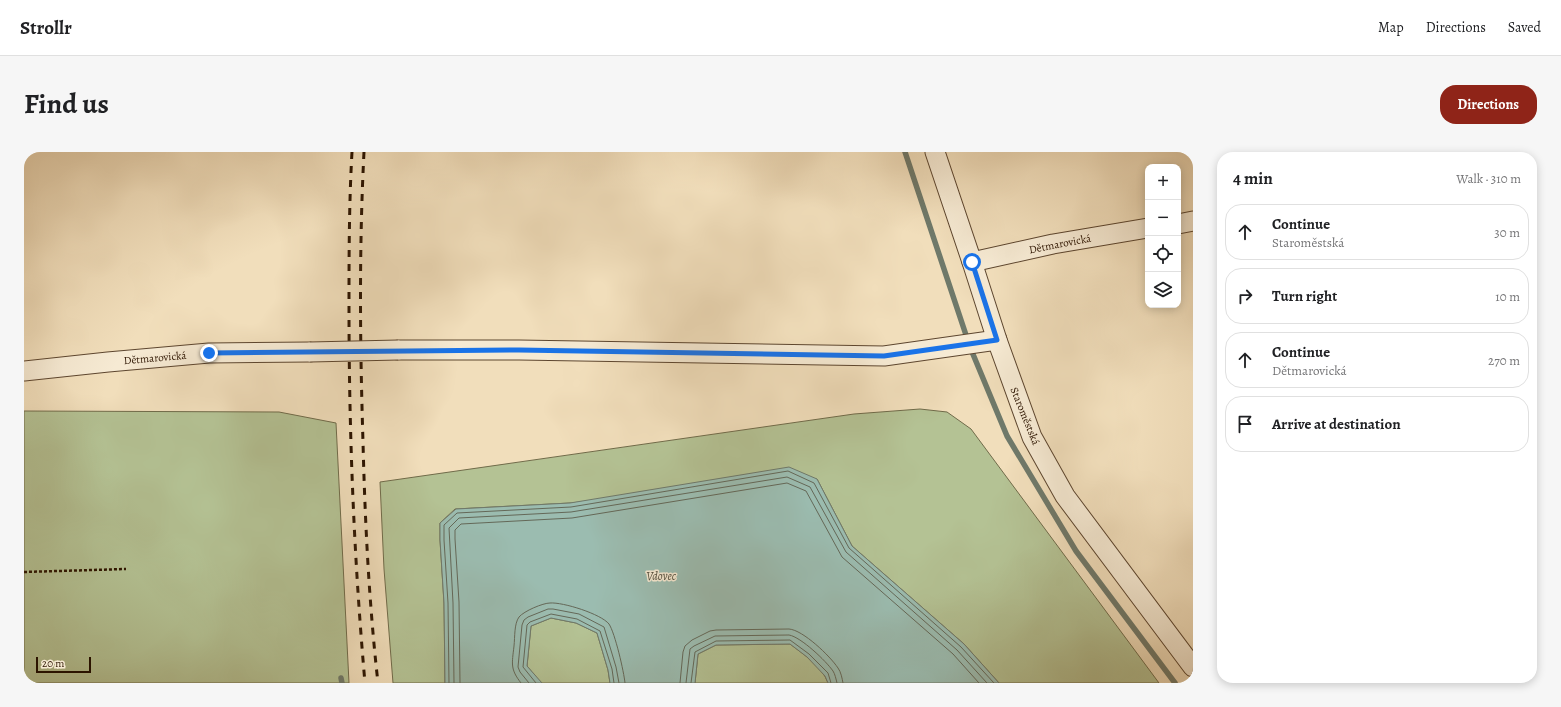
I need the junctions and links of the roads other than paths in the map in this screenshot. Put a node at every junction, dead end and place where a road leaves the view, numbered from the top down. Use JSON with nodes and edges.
{"nodes":[{"id":1,"x":935,"y":152,"type":"edge"},
{"id":2,"x":1193,"y":221,"type":"edge"},
{"id":3,"x":1181,"y":223,"type":"edge"},
{"id":4,"x":1145,"y":229,"type":"edge"},
{"id":5,"x":972,"y":262,"type":"junction"},
{"id":6,"x":988,"y":341,"type":"junction"},
{"id":7,"x":24,"y":371,"type":"edge"},
{"id":8,"x":1193,"y":667,"type":"edge"}],
"edges":[{"from":1,"to":5,"type":"street","name":"Staroměstská"},
{"from":2,"to":3,"type":"street"},
{"from":4,"to":5,"type":"street","name":"Dětmarovická"},
{"from":5,"to":6,"type":"street","name":"Staroměstská"},
{"from":6,"to":7,"type":"street","name":"Dětmarovická","bridge":true},
{"from":6,"to":8,"type":"street","name":"Staroměstská"}]}
